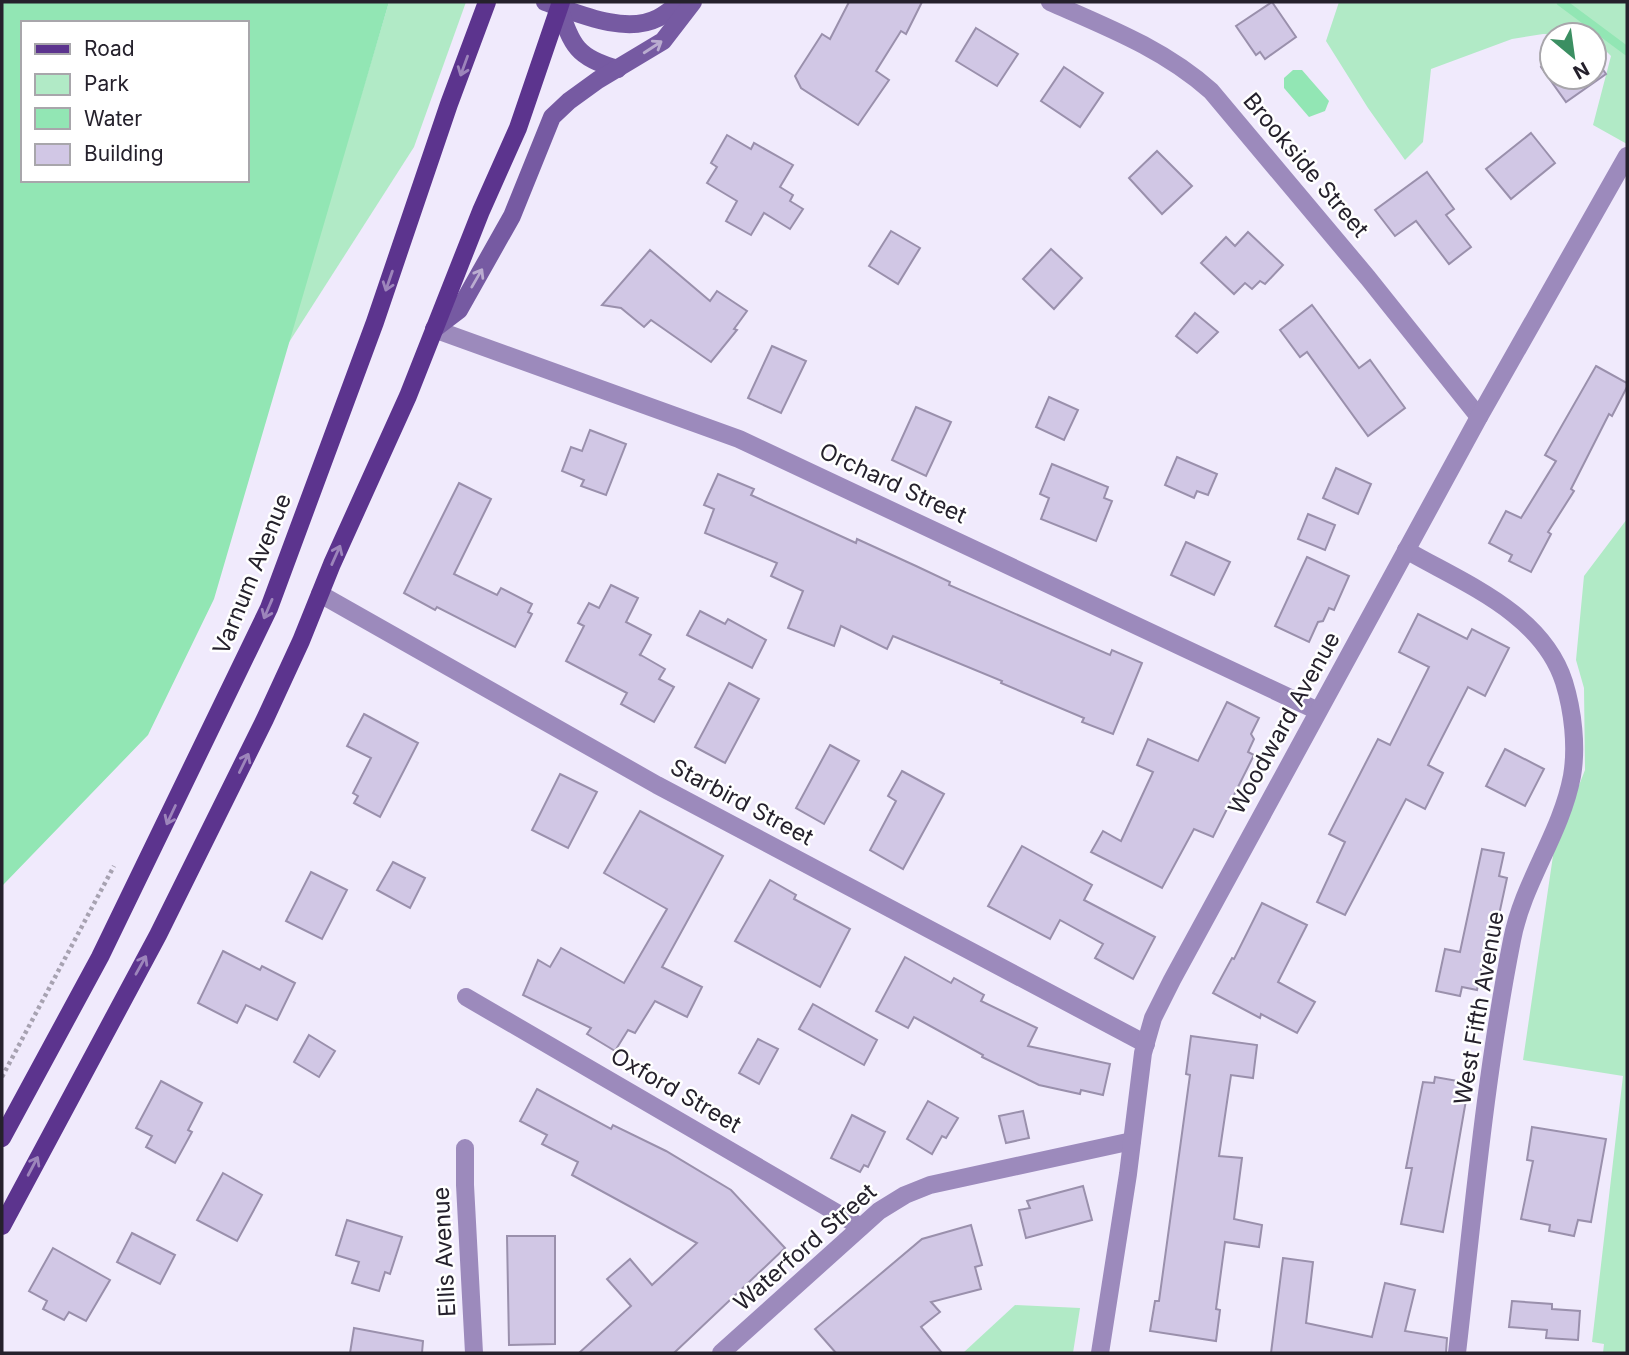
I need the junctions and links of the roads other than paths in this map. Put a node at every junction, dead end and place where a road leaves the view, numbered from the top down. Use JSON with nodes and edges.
{"nodes":[{"id":1,"x":487,"y":2,"type":"edge"},
{"id":2,"x":681,"y":2,"type":"edge"},
{"id":3,"x":693,"y":2,"type":"edge"},
{"id":4,"x":1050,"y":2,"type":"edge"},
{"id":5,"x":555,"y":3,"type":"edge"},
{"id":6,"x":618,"y":69,"type":"junction"},
{"id":7,"x":1627,"y":156,"type":"edge"},
{"id":8,"x":434,"y":329,"type":"junction"},
{"id":9,"x":1479,"y":417,"type":"junction"},
{"id":10,"x":1406,"y":550,"type":"junction"},
{"id":11,"x":320,"y":594,"type":"junction"},
{"id":12,"x":1318,"y":711,"type":"junction"},
{"id":13,"x":466,"y":997,"type":"dead end"},
{"id":14,"x":1146,"y":1044,"type":"junction"},
{"id":15,"x":2,"y":1138,"type":"edge"},
{"id":16,"x":1132,"y":1141,"type":"junction"},
{"id":17,"x":465,"y":1148,"type":"dead end"},
{"id":18,"x":2,"y":1226,"type":"edge"},
{"id":19,"x":861,"y":1227,"type":"junction"},
{"id":20,"x":474,"y":1353,"type":"edge"},
{"id":21,"x":721,"y":1353,"type":"edge"},
{"id":22,"x":1100,"y":1353,"type":"edge"},
{"id":23,"x":1457,"y":1353,"type":"edge"}],
"edges":[{"from":1,"to":15,"type":"main road","name":"Varnum Avenue","one_way":true},
{"from":2,"to":5,"type":"main road"},
{"from":6,"to":3,"type":"main road","one_way":true},
{"from":4,"to":9,"type":"street","name":"Brookside Street"},
{"from":5,"to":6,"type":"main road"},
{"from":5,"to":8,"type":"main road"},
{"from":8,"to":6,"type":"main road","one_way":true},
{"from":7,"to":9,"type":"street","name":"Woodward Avenue"},
{"from":11,"to":8,"type":"main road","one_way":true},
{"from":8,"to":12,"type":"street","name":"Orchard Street"},
{"from":9,"to":10,"type":"street","name":"Woodward Avenue"},
{"from":10,"to":12,"type":"street","name":"Woodward Avenue"},
{"from":10,"to":23,"type":"street","name":"West Fifth Avenue"},
{"from":11,"to":14,"type":"street","name":"Starbird Street"},
{"from":18,"to":11,"type":"main road","one_way":true},
{"from":12,"to":14,"type":"street","name":"Woodward Avenue"},
{"from":13,"to":19,"type":"street","name":"Oxford Street"},
{"from":14,"to":16,"type":"street","name":"Woodward Avenue"},
{"from":16,"to":19,"type":"street","name":"Waterford Street"},
{"from":16,"to":22,"type":"street","name":"Woodward Avenue"},
{"from":17,"to":20,"type":"street","name":"Ellis Avenue"},
{"from":19,"to":21,"type":"street","name":"Waterford Street"}]}
